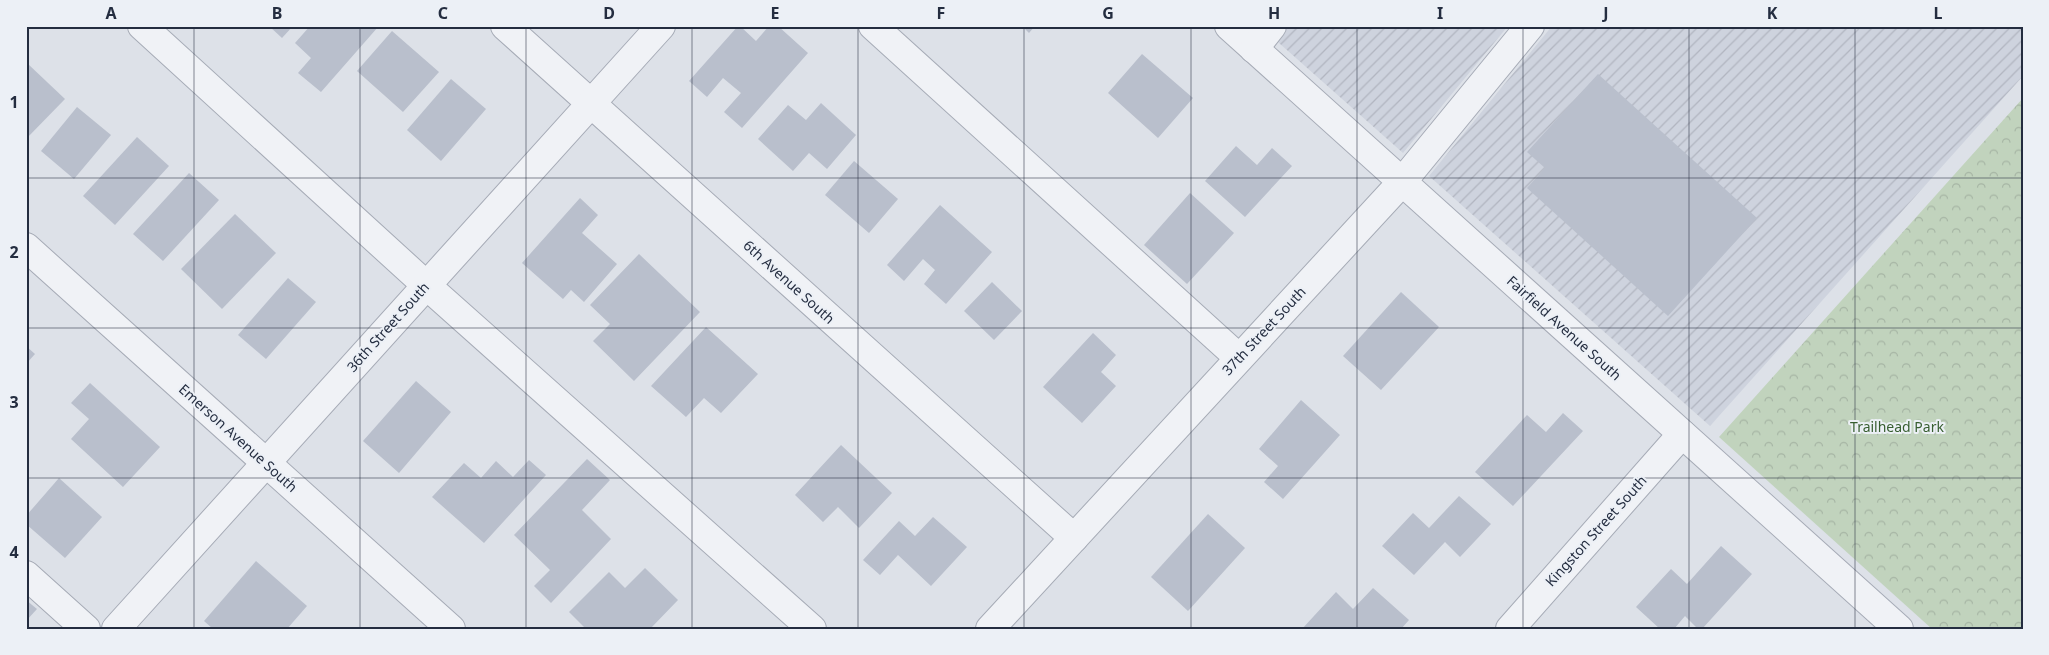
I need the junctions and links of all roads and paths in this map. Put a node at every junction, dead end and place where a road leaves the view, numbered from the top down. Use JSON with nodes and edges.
{"nodes":[{"id":1,"x":142,"y":26,"type":"edge"},
{"id":2,"x":504,"y":26,"type":"edge"},
{"id":3,"x":661,"y":26,"type":"edge"},
{"id":4,"x":873,"y":26,"type":"edge"},
{"id":5,"x":1229,"y":26,"type":"edge"},
{"id":6,"x":1272,"y":26,"type":"edge"},
{"id":7,"x":1530,"y":26,"type":"edge"},
{"id":8,"x":1254,"y":49,"type":"junction"},
{"id":9,"x":591,"y":104,"type":"junction"},
{"id":10,"x":1402,"y":182,"type":"junction"},
{"id":11,"x":26,"y":247,"type":"edge"},
{"id":12,"x":426,"y":285,"type":"junction"},
{"id":13,"x":1239,"y":358,"type":"junction"},
{"id":14,"x":1682,"y":434,"type":"junction"},
{"id":15,"x":266,"y":463,"type":"junction"},
{"id":16,"x":1074,"y":538,"type":"junction"},
{"id":17,"x":26,"y":575,"type":"edge"},
{"id":18,"x":86,"y":629,"type":"edge"},
{"id":19,"x":116,"y":629,"type":"edge"},
{"id":20,"x":451,"y":629,"type":"edge"},
{"id":21,"x":812,"y":629,"type":"edge"},
{"id":22,"x":990,"y":629,"type":"edge"},
{"id":23,"x":1510,"y":629,"type":"edge"},
{"id":24,"x":1899,"y":629,"type":"edge"}],
"edges":[{"from":1,"to":12,"type":"street"},
{"from":2,"to":9,"type":"street","name":"6th Avenue South"},
{"from":3,"to":9,"type":"street","name":"36th Street South"},
{"from":4,"to":13,"type":"street"},
{"from":5,"to":8,"type":"street","name":"Fairfield Avenue South"},
{"from":6,"to":8,"type":"street"},
{"from":7,"to":10,"type":"street","name":"37th Street South"},
{"from":8,"to":10,"type":"street","name":"Fairfield Avenue South"},
{"from":9,"to":12,"type":"street","name":"36th Street South"},
{"from":9,"to":16,"type":"street","name":"6th Avenue South"},
{"from":10,"to":13,"type":"street","name":"37th Street South"},
{"from":10,"to":14,"type":"street","name":"Fairfield Avenue South"},
{"from":11,"to":15,"type":"street","name":"Emerson Avenue South"},
{"from":12,"to":15,"type":"street","name":"36th Street South"},
{"from":12,"to":21,"type":"street"},
{"from":13,"to":16,"type":"street","name":"37th Street South"},
{"from":14,"to":23,"type":"street","name":"Kingston Street South"},
{"from":14,"to":24,"type":"street","name":"Fairfield Avenue South"},
{"from":15,"to":19,"type":"street","name":"36th Street South"},
{"from":15,"to":20,"type":"street","name":"Emerson Avenue South"},
{"from":16,"to":22,"type":"street","name":"37th Street South"},
{"from":17,"to":18,"type":"street"}]}
